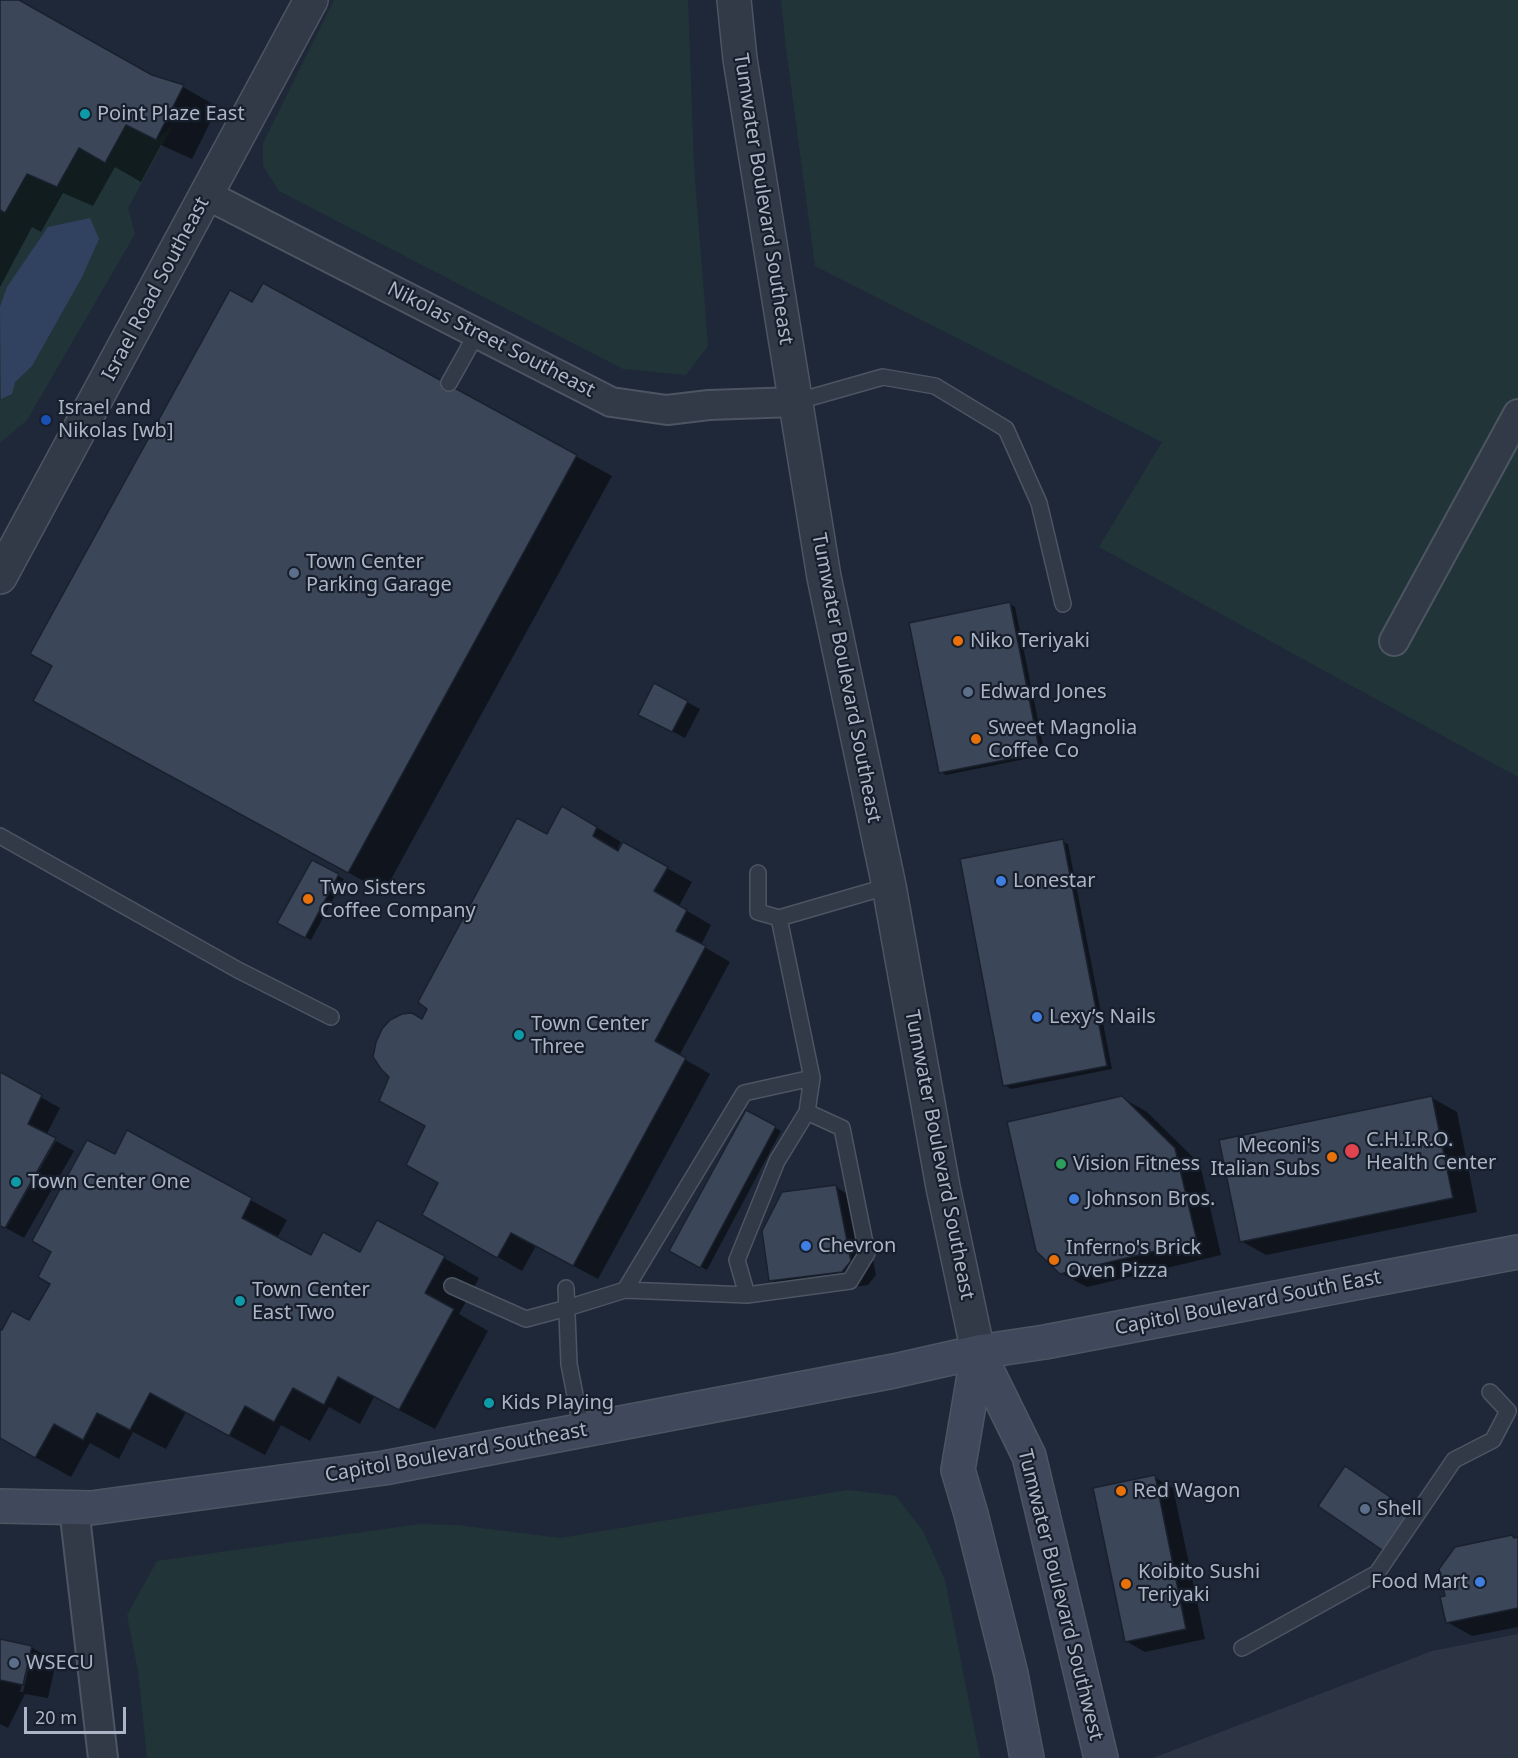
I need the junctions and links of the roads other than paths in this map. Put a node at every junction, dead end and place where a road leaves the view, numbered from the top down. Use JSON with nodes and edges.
{"nodes":[{"id":1,"x":311,"y":0,"type":"edge"},
{"id":2,"x":734,"y":0,"type":"edge"},
{"id":3,"x":207,"y":195,"type":"junction"},
{"id":4,"x":477,"y":333,"type":"junction"},
{"id":5,"x":449,"y":383,"type":"dead end"},
{"id":6,"x":795,"y":402,"type":"junction"},
{"id":7,"x":1518,"y":414,"type":"edge"},
{"id":8,"x":0,"y":577,"type":"edge"},
{"id":9,"x":1063,"y":604,"type":"dead end"},
{"id":10,"x":1394,"y":641,"type":"dead end"},
{"id":11,"x":0,"y":836,"type":"edge"},
{"id":12,"x":758,"y":873,"type":"dead end"},
{"id":13,"x":889,"y":886,"type":"junction"},
{"id":14,"x":779,"y":918,"type":"junction"},
{"id":15,"x":331,"y":1017,"type":"dead end"},
{"id":16,"x":812,"y":1078,"type":"junction"},
{"id":17,"x":807,"y":1112,"type":"junction"},
{"id":18,"x":1518,"y":1252,"type":"edge"},
{"id":19,"x":452,"y":1286,"type":"dead end"},
{"id":20,"x":566,"y":1288,"type":"dead end"},
{"id":21,"x":625,"y":1290,"type":"junction"},
{"id":22,"x":747,"y":1295,"type":"junction"},
{"id":23,"x":567,"y":1308,"type":"junction"},
{"id":24,"x":978,"y":1352,"type":"junction"},
{"id":25,"x":1490,"y":1392,"type":"dead end"},
{"id":26,"x":582,"y":1431,"type":"junction"},
{"id":27,"x":0,"y":1506,"type":"edge"},
{"id":28,"x":74,"y":1508,"type":"junction"},
{"id":29,"x":1242,"y":1648,"type":"dead end"},
{"id":30,"x":103,"y":1758,"type":"edge"},
{"id":31,"x":1027,"y":1758,"type":"edge"},
{"id":32,"x":1101,"y":1758,"type":"edge"}],
"edges":[{"from":1,"to":3,"type":"street","name":"Israel Road Southeast"},
{"from":2,"to":6,"type":"street","name":"Tumwater Boulevard Southeast"},
{"from":3,"to":4,"type":"street","name":"Nikolas Street Southeast"},
{"from":3,"to":8,"type":"street","name":"Israel Road Southeast"},
{"from":4,"to":5,"type":"lane"},
{"from":4,"to":6,"type":"street","name":"Nikolas Street Southeast"},
{"from":6,"to":9,"type":"lane"},
{"from":6,"to":13,"type":"street","name":"Tumwater Boulevard Southeast"},
{"from":7,"to":10,"type":"street"},
{"from":11,"to":15,"type":"lane"},
{"from":12,"to":14,"type":"lane"},
{"from":13,"to":14,"type":"lane"},
{"from":13,"to":24,"type":"street","name":"Tumwater Boulevard Southeast"},
{"from":14,"to":16,"type":"lane"},
{"from":16,"to":17,"type":"lane"},
{"from":16,"to":21,"type":"lane"},
{"from":17,"to":22,"type":"lane"},
{"from":17,"to":22,"type":"lane"},
{"from":18,"to":24,"type":"main road","name":"Capitol Boulevard South East"},
{"from":19,"to":23,"type":"lane"},
{"from":20,"to":23,"type":"lane"},
{"from":21,"to":22,"type":"lane"},
{"from":21,"to":23,"type":"lane"},
{"from":23,"to":26,"type":"lane"},
{"from":24,"to":26,"type":"main road","name":"Capitol Boulevard Southeast"},
{"from":24,"to":31,"type":"main road"},
{"from":24,"to":32,"type":"main road","name":"Tumwater Boulevard Southwest"},
{"from":25,"to":29,"type":"lane"},
{"from":26,"to":28,"type":"main road","name":"Capitol Boulevard Southeast"},
{"from":27,"to":28,"type":"main road","name":"Capitol Boulevard Southeast"},
{"from":28,"to":30,"type":"street"}]}
